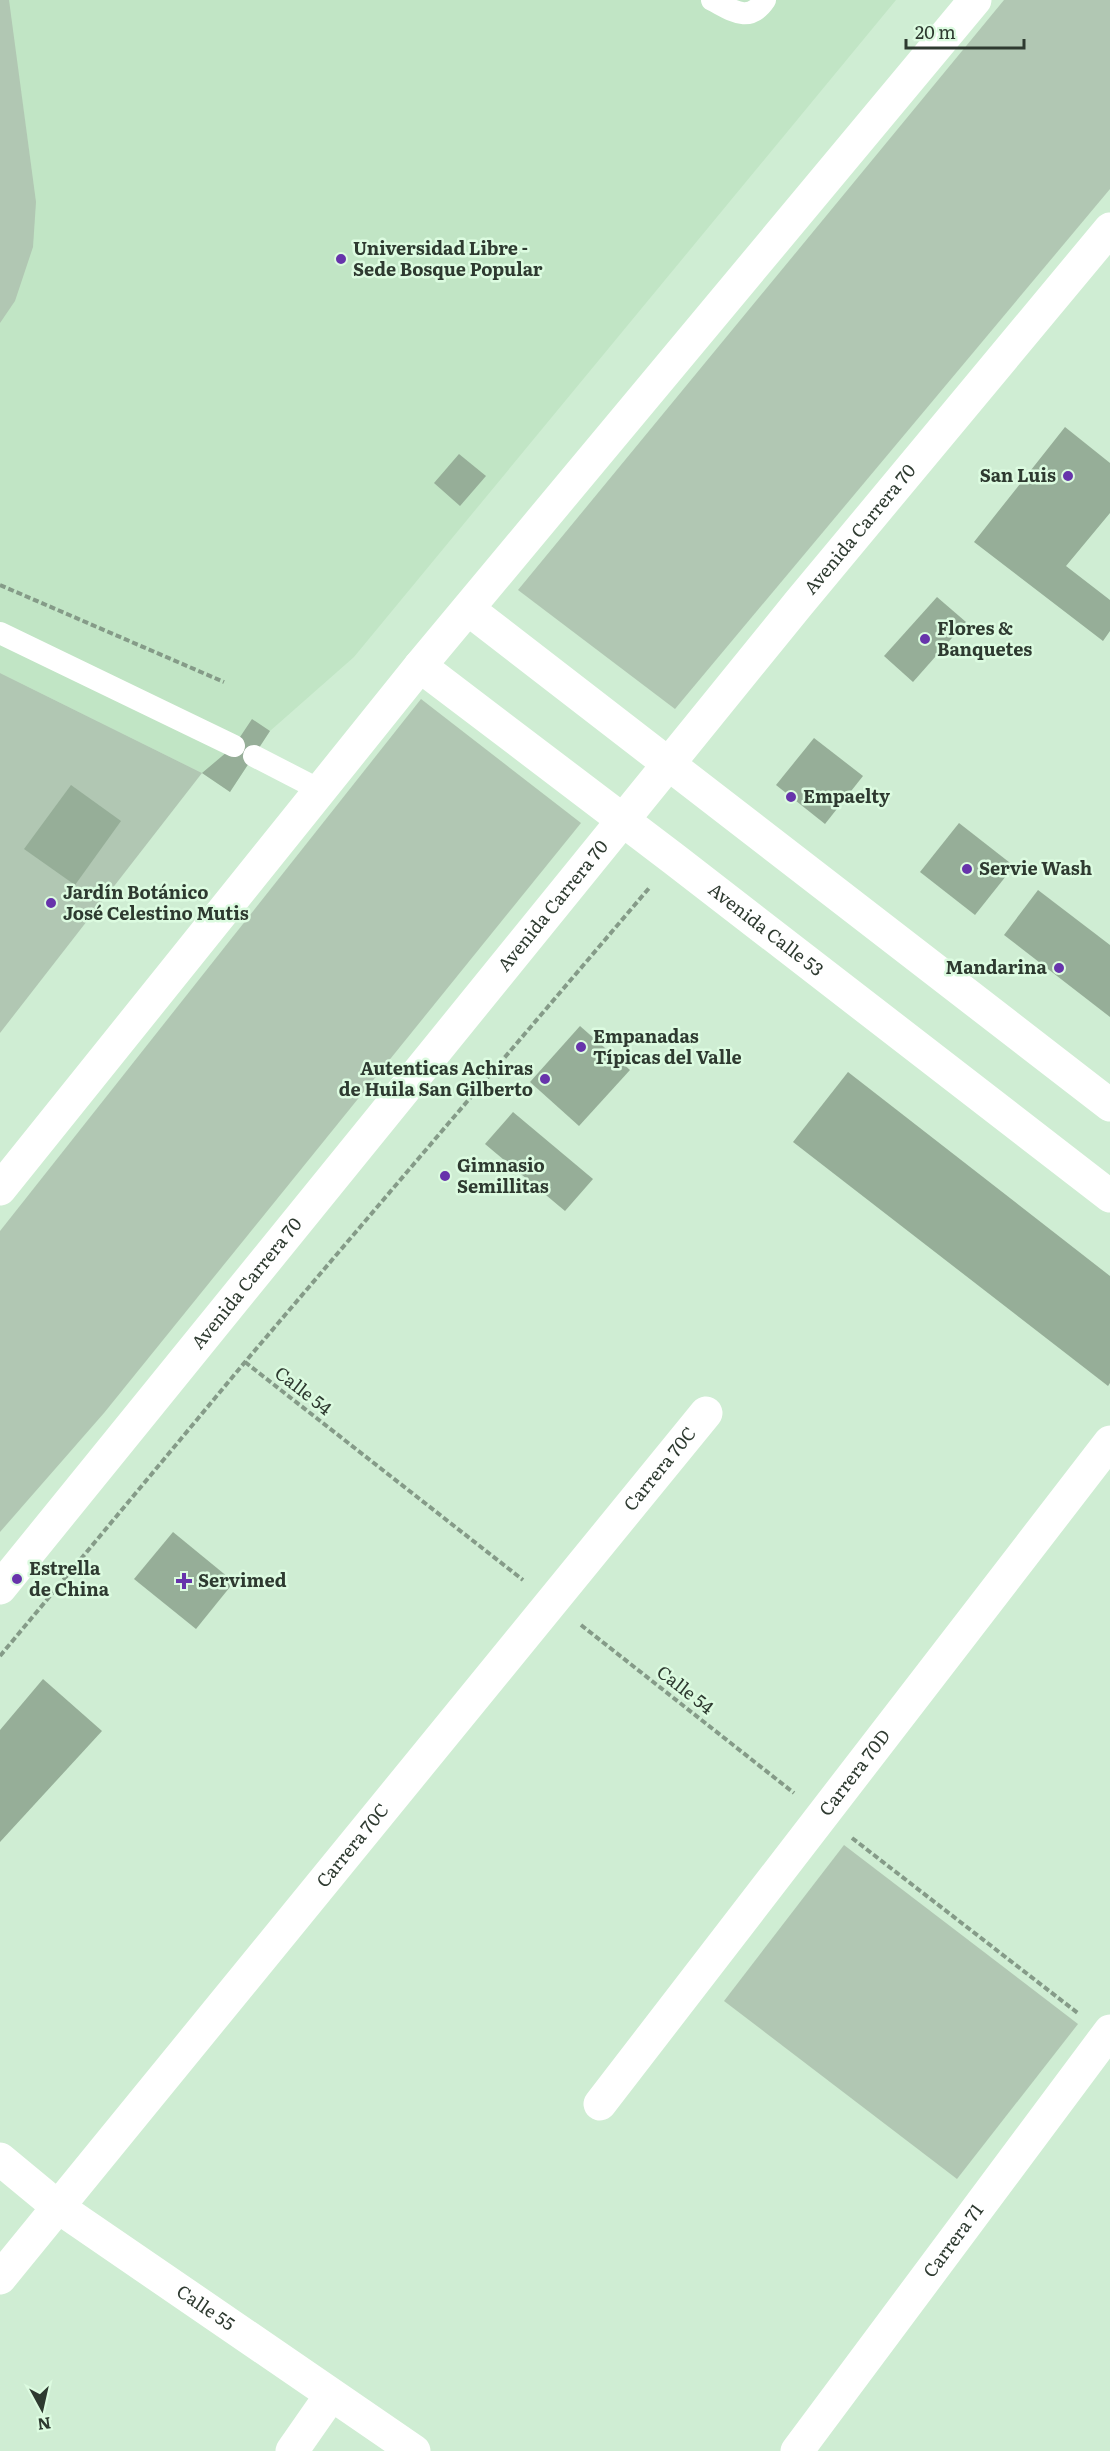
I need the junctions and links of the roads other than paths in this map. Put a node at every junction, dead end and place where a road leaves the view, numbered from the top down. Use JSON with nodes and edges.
{"nodes":[{"id":1,"x":712,"y":0,"type":"edge"},
{"id":2,"x":765,"y":0,"type":"edge"},
{"id":3,"x":975,"y":0,"type":"edge"},
{"id":4,"x":1110,"y":229,"type":"edge"},
{"id":5,"x":468,"y":609,"type":"junction"},
{"id":6,"x":0,"y":633,"type":"edge"},
{"id":7,"x":420,"y":666,"type":"junction"},
{"id":8,"x":669,"y":764,"type":"junction"},
{"id":9,"x":320,"y":790,"type":"junction"},
{"id":10,"x":622,"y":822,"type":"junction"},
{"id":11,"x":1110,"y":1105,"type":"edge"},
{"id":12,"x":0,"y":1189,"type":"edge"},
{"id":13,"x":1110,"y":1196,"type":"edge"},
{"id":14,"x":706,"y":1413,"type":"dead end"},
{"id":15,"x":1110,"y":1442,"type":"edge"},
{"id":16,"x":40,"y":1539,"type":"junction"},
{"id":17,"x":0,"y":1574,"type":"edge"},
{"id":18,"x":0,"y":1588,"type":"edge"},
{"id":19,"x":1108,"y":2033,"type":"edge"},
{"id":20,"x":600,"y":2104,"type":"dead end"},
{"id":21,"x":0,"y":2159,"type":"edge"},
{"id":22,"x":58,"y":2207,"type":"junction"},
{"id":23,"x":0,"y":2278,"type":"edge"},
{"id":24,"x":331,"y":2395,"type":"junction"},
{"id":25,"x":292,"y":2451,"type":"edge"},
{"id":26,"x":414,"y":2451,"type":"edge"},
{"id":27,"x":797,"y":2451,"type":"edge"}],
"edges":[{"from":1,"to":2,"type":"lane"},
{"from":3,"to":5,"type":"main road"},
{"from":4,"to":8,"type":"main road","name":"Avenida Carrera 70"},
{"from":5,"to":7,"type":"main road"},
{"from":5,"to":8,"type":"main road"},
{"from":6,"to":9,"type":"lane"},
{"from":7,"to":9,"type":"main road"},
{"from":7,"to":10,"type":"main road","name":"Avenida Calle 53"},
{"from":8,"to":10,"type":"main road","name":"Avenida Carrera 70"},
{"from":8,"to":11,"type":"main road"},
{"from":9,"to":12,"type":"main road"},
{"from":10,"to":13,"type":"main road","name":"Avenida Calle 53"},
{"from":10,"to":16,"type":"main road","name":"Avenida Carrera 70"},
{"from":14,"to":22,"type":"main road","name":"Carrera 70C"},
{"from":15,"to":20,"type":"main road","name":"Carrera 70D"},
{"from":16,"to":17,"type":"main road"},
{"from":16,"to":18,"type":"main road","name":"Avenida Carrera 70"},
{"from":19,"to":27,"type":"main road","name":"Carrera 71"},
{"from":21,"to":22,"type":"main road","name":"Calle 55"},
{"from":22,"to":23,"type":"main road","name":"Carrera 70C"},
{"from":22,"to":24,"type":"main road","name":"Calle 55"},
{"from":24,"to":25,"type":"main road"},
{"from":24,"to":26,"type":"main road","name":"Calle 55"}]}
